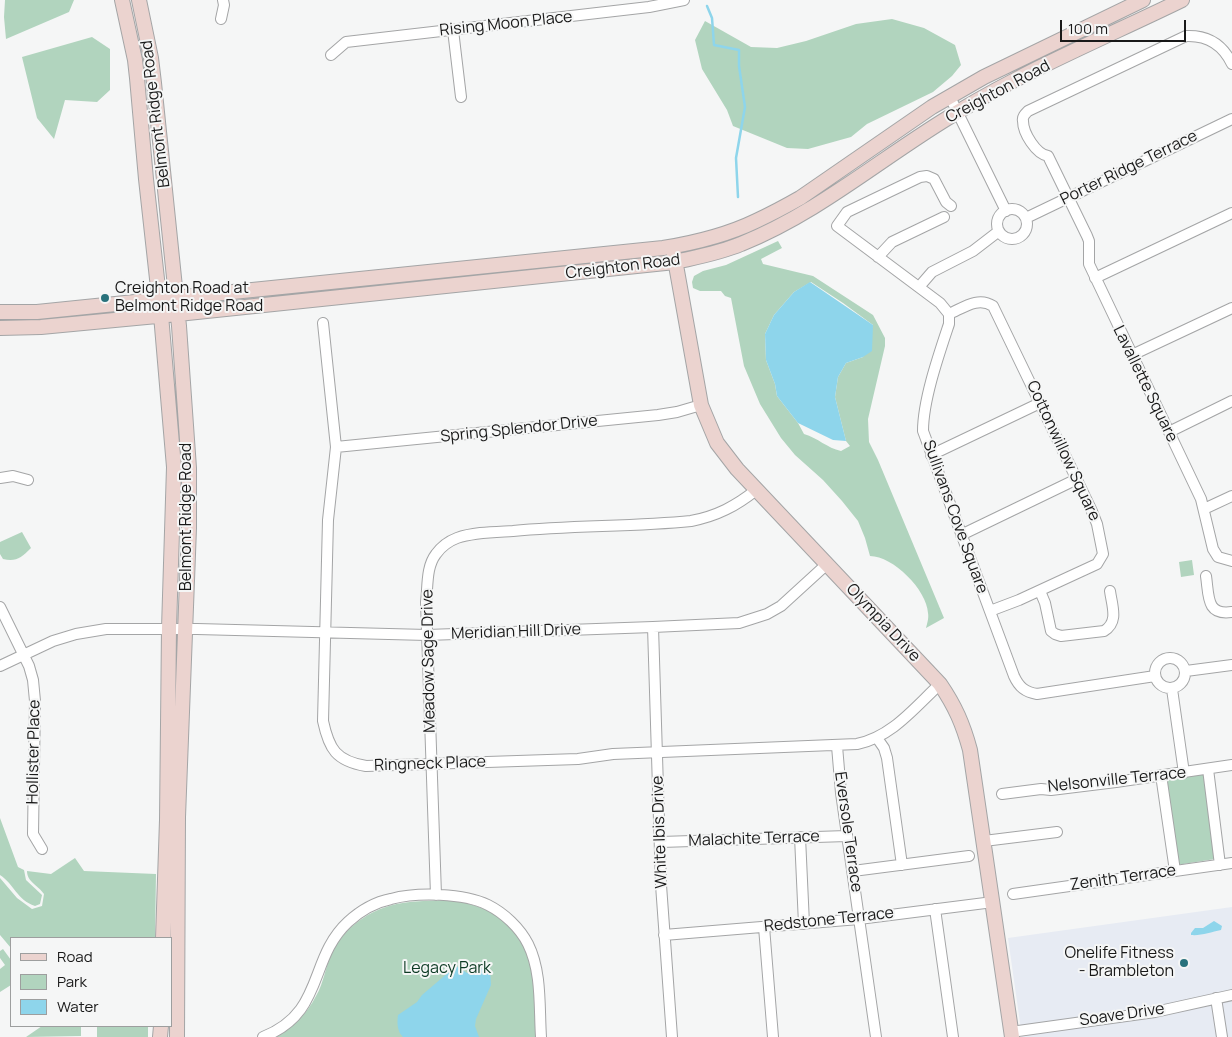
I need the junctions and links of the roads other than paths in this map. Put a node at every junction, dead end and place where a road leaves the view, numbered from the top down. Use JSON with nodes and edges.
{"nodes":[{"id":1,"x":122,"y":0,"type":"edge"},
{"id":2,"x":139,"y":0,"type":"edge"},
{"id":3,"x":223,"y":0,"type":"edge"},
{"id":4,"x":684,"y":0,"type":"edge"},
{"id":5,"x":1143,"y":0,"type":"edge"},
{"id":6,"x":1182,"y":0,"type":"edge"},
{"id":7,"x":221,"y":19,"type":"dead end"},
{"id":8,"x":453,"y":30,"type":"junction"},
{"id":9,"x":331,"y":54,"type":"dead end"},
{"id":10,"x":1232,"y":64,"type":"edge"},
{"id":11,"x":461,"y":97,"type":"dead end"},
{"id":12,"x":950,"y":97,"type":"junction"},
{"id":13,"x":958,"y":111,"type":"junction"},
{"id":14,"x":1232,"y":118,"type":"edge"},
{"id":15,"x":1068,"y":197,"type":"junction"},
{"id":16,"x":951,"y":206,"type":"dead end"},
{"id":17,"x":1006,"y":211,"type":"junction"},
{"id":18,"x":1232,"y":213,"type":"edge"},
{"id":19,"x":944,"y":217,"type":"dead end"},
{"id":20,"x":1026,"y":218,"type":"junction"},
{"id":21,"x":999,"y":231,"type":"junction"},
{"id":22,"x":673,"y":247,"type":"junction"},
{"id":23,"x":878,"y":257,"type":"junction"},
{"id":24,"x":675,"y":262,"type":"junction"},
{"id":25,"x":1095,"y":278,"type":"junction"},
{"id":26,"x":919,"y":287,"type":"junction"},
{"id":27,"x":176,"y":297,"type":"junction"},
{"id":28,"x":159,"y":299,"type":"junction"},
{"id":29,"x":1232,"y":308,"type":"edge"},
{"id":30,"x":0,"y":312,"type":"edge"},
{"id":31,"x":178,"y":314,"type":"junction"},
{"id":32,"x":949,"y":314,"type":"junction"},
{"id":33,"x":161,"y":316,"type":"junction"},
{"id":34,"x":323,"y":323,"type":"dead end"},
{"id":35,"x":0,"y":328,"type":"edge"},
{"id":36,"x":1132,"y":355,"type":"junction"},
{"id":37,"x":1232,"y":401,"type":"edge"},
{"id":38,"x":1040,"y":402,"type":"junction"},
{"id":39,"x":700,"y":405,"type":"junction"},
{"id":40,"x":1169,"y":432,"type":"junction"},
{"id":41,"x":336,"y":447,"type":"junction"},
{"id":42,"x":931,"y":455,"type":"junction"},
{"id":43,"x":0,"y":478,"type":"edge"},
{"id":44,"x":1077,"y":479,"type":"junction"},
{"id":45,"x":28,"y":480,"type":"dead end"},
{"id":46,"x":756,"y":490,"type":"junction"},
{"id":47,"x":1232,"y":496,"type":"edge"},
{"id":48,"x":1204,"y":509,"type":"junction"},
{"id":49,"x":962,"y":535,"type":"junction"},
{"id":50,"x":1232,"y":561,"type":"edge"},
{"id":51,"x":827,"y":564,"type":"junction"},
{"id":52,"x":1206,"y":576,"type":"dead end"},
{"id":53,"x":1040,"y":591,"type":"junction"},
{"id":54,"x":1110,"y":591,"type":"dead end"},
{"id":55,"x":0,"y":607,"type":"edge"},
{"id":56,"x":990,"y":611,"type":"junction"},
{"id":57,"x":1232,"y":612,"type":"edge"},
{"id":58,"x":169,"y":628,"type":"junction"},
{"id":59,"x":653,"y":628,"type":"junction"},
{"id":60,"x":186,"y":629,"type":"junction"},
{"id":61,"x":325,"y":633,"type":"junction"},
{"id":62,"x":427,"y":635,"type":"junction"},
{"id":63,"x":23,"y":655,"type":"junction"},
{"id":64,"x":1232,"y":665,"type":"edge"},
{"id":65,"x":0,"y":666,"type":"edge"},
{"id":66,"x":1186,"y":671,"type":"junction"},
{"id":67,"x":1155,"y":676,"type":"junction"},
{"id":68,"x":940,"y":684,"type":"junction"},
{"id":69,"x":1172,"y":689,"type":"junction"},
{"id":70,"x":877,"y":738,"type":"junction"},
{"id":71,"x":837,"y":746,"type":"junction"},
{"id":72,"x":657,"y":752,"type":"junction"},
{"id":73,"x":432,"y":764,"type":"junction"},
{"id":74,"x":1232,"y":765,"type":"edge"},
{"id":75,"x":1208,"y":769,"type":"junction"},
{"id":76,"x":1184,"y":773,"type":"junction"},
{"id":77,"x":1161,"y":775,"type":"junction"},
{"id":78,"x":1002,"y":794,"type":"dead end"},
{"id":79,"x":1057,"y":832,"type":"dead end"},
{"id":80,"x":847,"y":836,"type":"junction"},
{"id":81,"x":800,"y":837,"type":"junction"},
{"id":82,"x":661,"y":842,"type":"junction"},
{"id":83,"x":984,"y":842,"type":"junction"},
{"id":84,"x":42,"y":849,"type":"dead end"},
{"id":85,"x":970,"y":856,"type":"dead end"},
{"id":86,"x":1232,"y":863,"type":"edge"},
{"id":87,"x":902,"y":865,"type":"junction"},
{"id":88,"x":1220,"y":865,"type":"junction"},
{"id":89,"x":853,"y":871,"type":"junction"},
{"id":90,"x":1175,"y":871,"type":"junction"},
{"id":91,"x":1013,"y":894,"type":"dead end"},
{"id":92,"x":436,"y":895,"type":"junction"},
{"id":93,"x":993,"y":902,"type":"junction"},
{"id":94,"x":935,"y":909,"type":"junction"},
{"id":95,"x":859,"y":919,"type":"junction"},
{"id":96,"x":804,"y":924,"type":"junction"},
{"id":97,"x":764,"y":927,"type":"junction"},
{"id":98,"x":664,"y":936,"type":"junction"},
{"id":99,"x":163,"y":937,"type":"edge"},
{"id":100,"x":1232,"y":995,"type":"edge"},
{"id":101,"x":1216,"y":998,"type":"junction"},
{"id":102,"x":1011,"y":1035,"type":"edge"},
{"id":103,"x":177,"y":1037,"type":"edge"},
{"id":104,"x":263,"y":1037,"type":"edge"},
{"id":105,"x":541,"y":1037,"type":"edge"},
{"id":106,"x":672,"y":1037,"type":"edge"},
{"id":107,"x":773,"y":1037,"type":"edge"},
{"id":108,"x":876,"y":1037,"type":"edge"},
{"id":109,"x":953,"y":1037,"type":"edge"},
{"id":110,"x":1222,"y":1037,"type":"edge"}],
"edges":[{"from":1,"to":28,"type":"street","name":"Belmont Ridge Road"},
{"from":2,"to":27,"type":"street","name":"Belmont Ridge Road"},
{"from":3,"to":7,"type":"street"},
{"from":4,"to":8,"type":"street","name":"Rising Moon Place"},
{"from":5,"to":12,"type":"street","name":"Creighton Road"},
{"from":6,"to":13,"type":"street","name":"Creighton Road"},
{"from":8,"to":9,"type":"street","name":"Rising Moon Place"},
{"from":8,"to":11,"type":"street"},
{"from":10,"to":15,"type":"street","name":"Lavallette Square"},
{"from":12,"to":13,"type":"street"},
{"from":12,"to":22,"type":"street","name":"Creighton Road"},
{"from":13,"to":17,"type":"street"},
{"from":13,"to":24,"type":"street","name":"Creighton Road"},
{"from":14,"to":15,"type":"street","name":"Porter Ridge Terrace"},
{"from":15,"to":20,"type":"street","name":"Porter Ridge Terrace"},
{"from":15,"to":25,"type":"street","name":"Lavallette Square"},
{"from":16,"to":23,"type":"street"},
{"from":17,"to":20,"type":"street"},
{"from":17,"to":21,"type":"street"},
{"from":18,"to":25,"type":"street"},
{"from":19,"to":23,"type":"street"},
{"from":20,"to":21,"type":"street"},
{"from":21,"to":26,"type":"street"},
{"from":22,"to":24,"type":"street","name":"Olympia Drive"},
{"from":22,"to":27,"type":"street","name":"Creighton Road"},
{"from":23,"to":26,"type":"street"},
{"from":24,"to":31,"type":"street","name":"Creighton Road"},
{"from":24,"to":39,"type":"street","name":"Olympia Drive"},
{"from":25,"to":36,"type":"street","name":"Lavallette Square"},
{"from":26,"to":32,"type":"street"},
{"from":27,"to":28,"type":"street","name":"Creighton Road"},
{"from":27,"to":31,"type":"street","name":"Belmont Ridge Road"},
{"from":28,"to":30,"type":"street","name":"Creighton Road"},
{"from":28,"to":33,"type":"street","name":"Belmont Ridge Road"},
{"from":29,"to":36,"type":"street"},
{"from":31,"to":33,"type":"street","name":"Creighton Road"},
{"from":31,"to":60,"type":"street","name":"Belmont Ridge Road"},
{"from":32,"to":38,"type":"street","name":"Cottonwillow Square"},
{"from":32,"to":42,"type":"street","name":"Sullivans Cove Square"},
{"from":33,"to":35,"type":"street","name":"Creighton Road"},
{"from":33,"to":58,"type":"street","name":"Belmont Ridge Road"},
{"from":34,"to":41,"type":"street","name":"Ringneck Place"},
{"from":36,"to":40,"type":"street","name":"Lavallette Square"},
{"from":37,"to":40,"type":"street"},
{"from":38,"to":42,"type":"street"},
{"from":38,"to":44,"type":"street","name":"Cottonwillow Square"},
{"from":39,"to":41,"type":"street","name":"Spring Splendor Drive"},
{"from":39,"to":46,"type":"street","name":"Olympia Drive"},
{"from":40,"to":48,"type":"street","name":"Lavallette Square"},
{"from":41,"to":61,"type":"street","name":"Ringneck Place"},
{"from":42,"to":49,"type":"street","name":"Sullivans Cove Square"},
{"from":43,"to":45,"type":"street"},
{"from":44,"to":49,"type":"street"},
{"from":44,"to":53,"type":"street","name":"Cottonwillow Square"},
{"from":46,"to":51,"type":"street","name":"Olympia Drive"},
{"from":46,"to":62,"type":"street","name":"Meadow Sage Drive"},
{"from":47,"to":48,"type":"street"},
{"from":48,"to":50,"type":"street","name":"Lavallette Square"},
{"from":49,"to":56,"type":"street","name":"Sullivans Cove Square"},
{"from":51,"to":59,"type":"street","name":"Meridian Hill Drive"},
{"from":51,"to":68,"type":"street","name":"Olympia Drive"},
{"from":52,"to":57,"type":"street"},
{"from":53,"to":54,"type":"street"},
{"from":53,"to":56,"type":"street","name":"Cottonwillow Square"},
{"from":55,"to":63,"type":"street","name":"Hollister Place"},
{"from":56,"to":67,"type":"street","name":"Sullivans Cove Square"},
{"from":58,"to":60,"type":"street","name":"Meridian Hill Drive"},
{"from":58,"to":63,"type":"street","name":"Meridian Hill Drive"},
{"from":58,"to":99,"type":"street","name":"Belmont Ridge Road"},
{"from":59,"to":62,"type":"street","name":"Meridian Hill Drive"},
{"from":59,"to":72,"type":"street","name":"White Ibis Drive"},
{"from":60,"to":61,"type":"street","name":"Meridian Hill Drive"},
{"from":60,"to":103,"type":"street","name":"Belmont Ridge Road"},
{"from":61,"to":62,"type":"street","name":"Meridian Hill Drive"},
{"from":61,"to":73,"type":"street","name":"Ringneck Place"},
{"from":62,"to":73,"type":"street","name":"Meadow Sage Drive"},
{"from":63,"to":65,"type":"street","name":"Meridian Hill Drive"},
{"from":63,"to":84,"type":"street","name":"Hollister Place"},
{"from":64,"to":66,"type":"street"},
{"from":66,"to":67,"type":"street"},
{"from":66,"to":69,"type":"street"},
{"from":67,"to":69,"type":"street"},
{"from":68,"to":70,"type":"street","name":"Ringneck Place"},
{"from":68,"to":83,"type":"street","name":"Olympia Drive"},
{"from":69,"to":76,"type":"street"},
{"from":70,"to":71,"type":"street","name":"Ringneck Place"},
{"from":70,"to":87,"type":"street"},
{"from":71,"to":72,"type":"street","name":"Ringneck Place"},
{"from":71,"to":80,"type":"street","name":"Eversole Terrace"},
{"from":72,"to":73,"type":"street","name":"Ringneck Place"},
{"from":72,"to":82,"type":"street","name":"White Ibis Drive"},
{"from":73,"to":92,"type":"street","name":"Meadow Sage Drive"},
{"from":74,"to":75,"type":"street","name":"Nelsonville Terrace"},
{"from":75,"to":76,"type":"street","name":"Nelsonville Terrace"},
{"from":75,"to":88,"type":"street"},
{"from":76,"to":77,"type":"street","name":"Nelsonville Terrace"},
{"from":77,"to":78,"type":"street","name":"Nelsonville Terrace"},
{"from":77,"to":90,"type":"street"},
{"from":79,"to":83,"type":"street"},
{"from":80,"to":81,"type":"street","name":"Malachite Terrace"},
{"from":80,"to":89,"type":"street","name":"Eversole Terrace"},
{"from":81,"to":82,"type":"street","name":"Malachite Terrace"},
{"from":81,"to":96,"type":"street"},
{"from":82,"to":98,"type":"street","name":"White Ibis Drive"},
{"from":83,"to":93,"type":"street","name":"Olympia Drive"},
{"from":85,"to":87,"type":"street"},
{"from":86,"to":88,"type":"street","name":"Zenith Terrace"},
{"from":87,"to":89,"type":"street"},
{"from":88,"to":90,"type":"street","name":"Zenith Terrace"},
{"from":89,"to":95,"type":"street","name":"Eversole Terrace"},
{"from":90,"to":91,"type":"street","name":"Zenith Terrace"},
{"from":92,"to":104,"type":"street"},
{"from":92,"to":105,"type":"street"},
{"from":93,"to":94,"type":"street","name":"Redstone Terrace"},
{"from":93,"to":102,"type":"street","name":"Olympia Drive"},
{"from":94,"to":95,"type":"street","name":"Redstone Terrace"},
{"from":94,"to":109,"type":"street"},
{"from":95,"to":96,"type":"street","name":"Redstone Terrace"},
{"from":95,"to":108,"type":"street","name":"Eversole Terrace"},
{"from":96,"to":97,"type":"street","name":"Redstone Terrace"},
{"from":97,"to":98,"type":"street","name":"Redstone Terrace"},
{"from":97,"to":107,"type":"street"},
{"from":98,"to":106,"type":"street","name":"White Ibis Drive"},
{"from":100,"to":101,"type":"street","name":"Soave Drive"},
{"from":101,"to":102,"type":"street","name":"Soave Drive"},
{"from":101,"to":110,"type":"street"}]}
